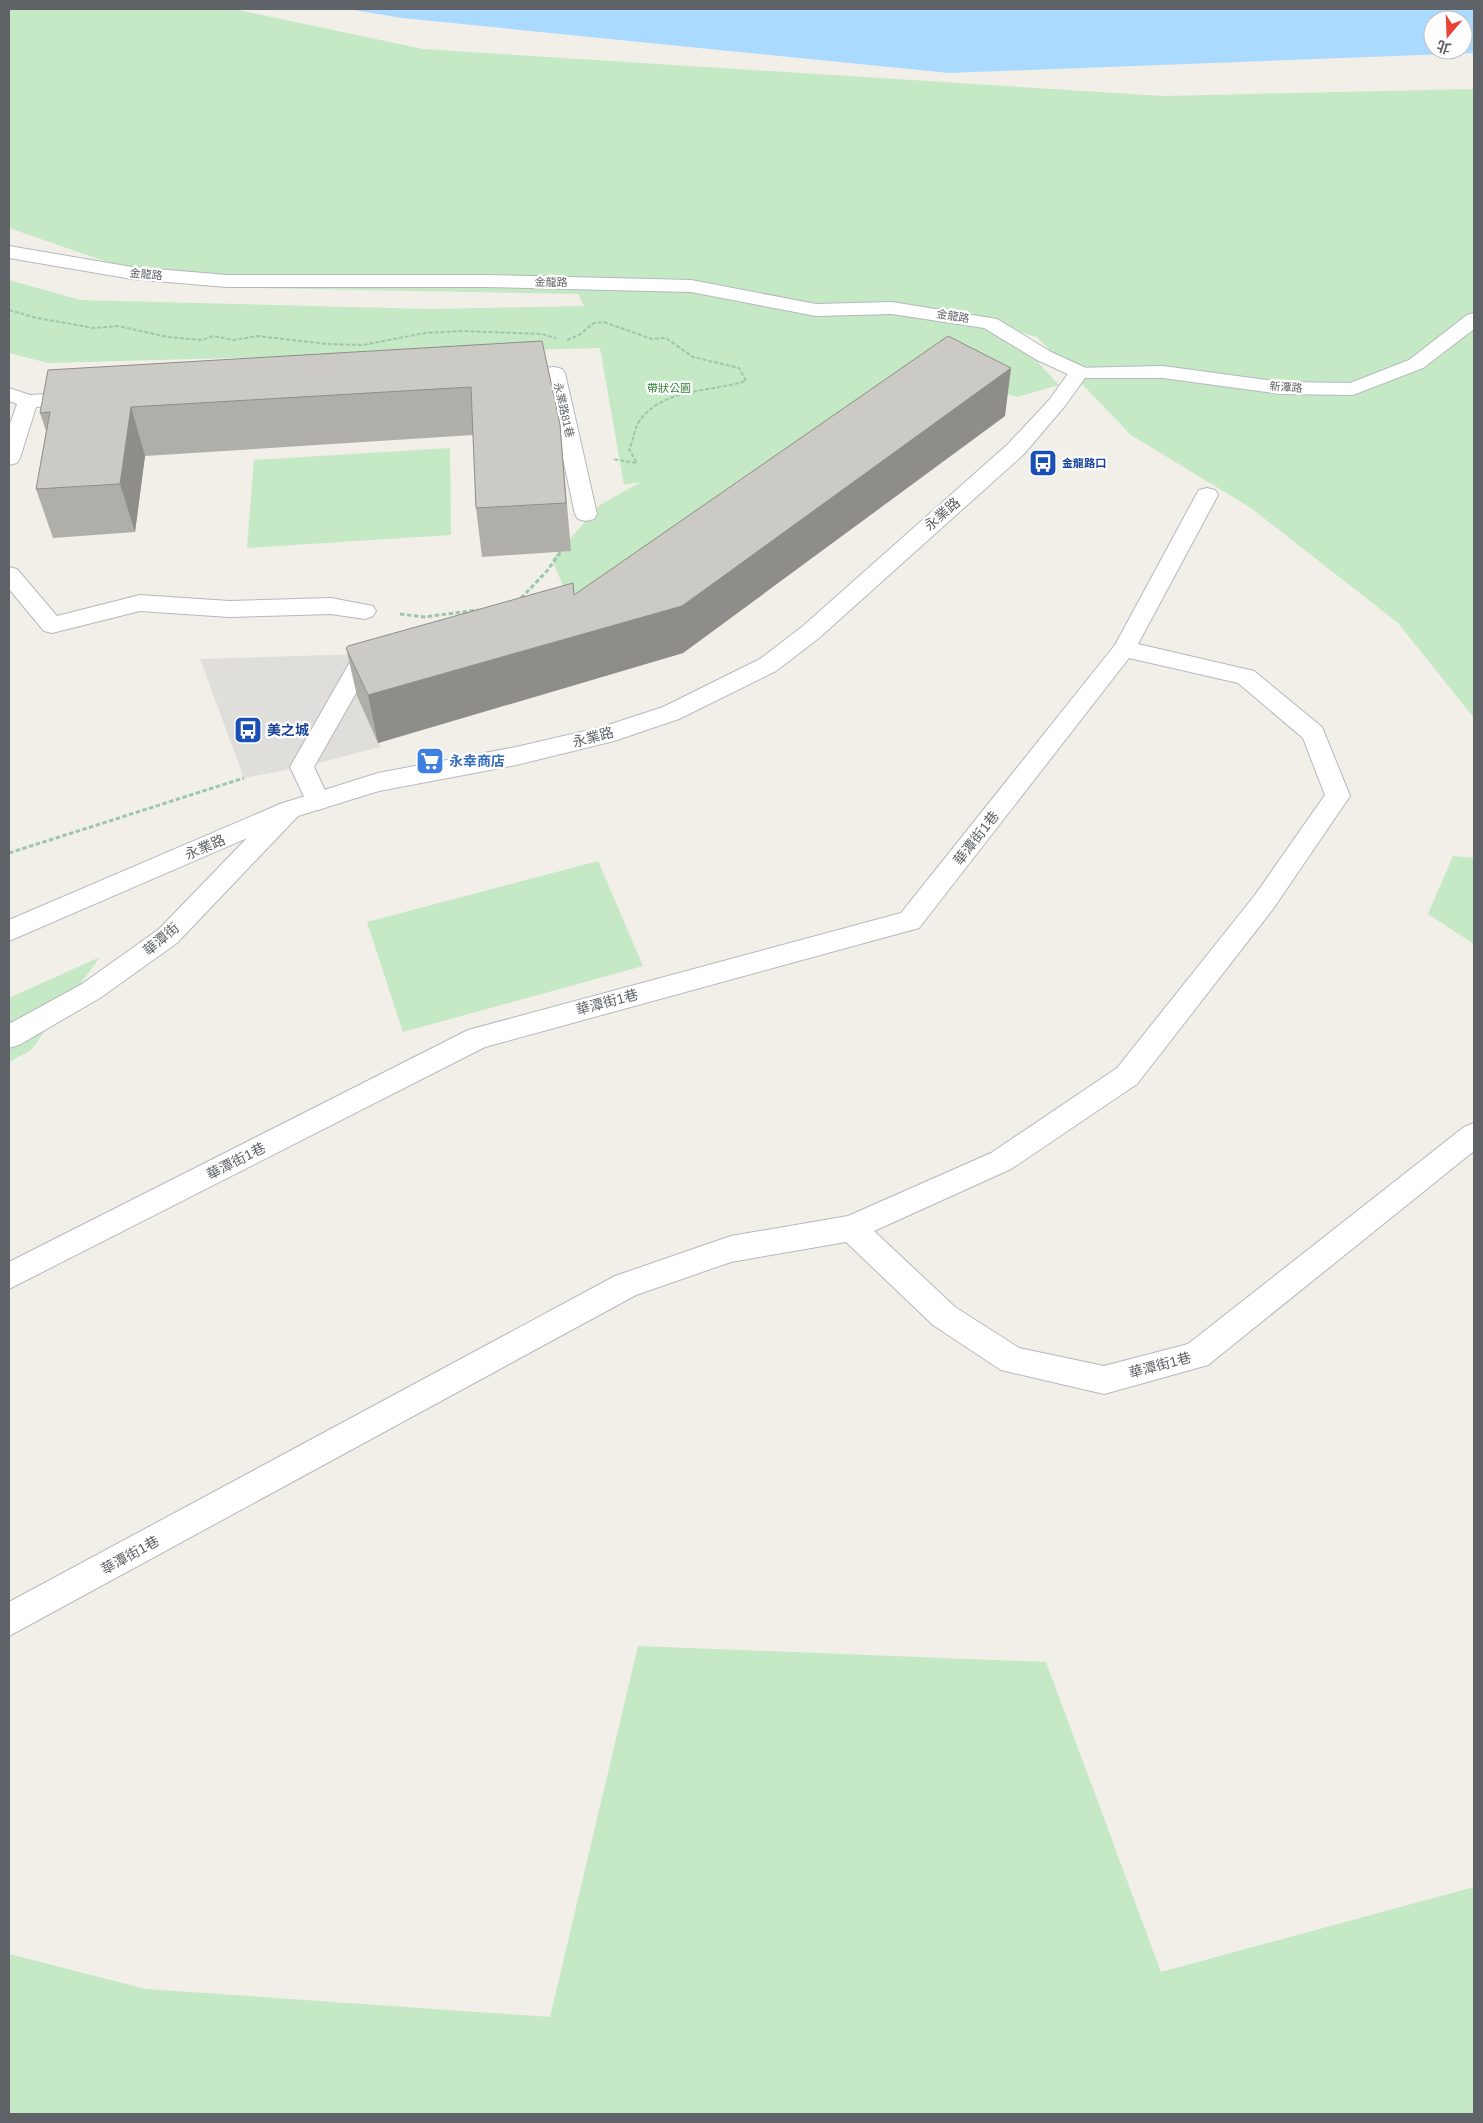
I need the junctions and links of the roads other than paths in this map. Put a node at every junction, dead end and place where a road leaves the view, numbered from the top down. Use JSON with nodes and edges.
{"nodes":[{"id":1,"x":9,"y":252,"type":"edge"},
{"id":2,"x":1474,"y":319,"type":"edge"},
{"id":3,"x":1079,"y":372,"type":"junction"},
{"id":4,"x":496,"y":376,"type":"edge"},
{"id":5,"x":18,"y":397,"type":"edge"},
{"id":6,"x":98,"y":397,"type":"edge"},
{"id":7,"x":9,"y":458,"type":"edge"},
{"id":8,"x":1207,"y":495,"type":"dead end"},
{"id":9,"x":586,"y":514,"type":"road end"},
{"id":10,"x":9,"y":574,"type":"edge"},
{"id":11,"x":365,"y":611,"type":"road end"},
{"id":12,"x":1124,"y":649,"type":"junction"},
{"id":13,"x":366,"y":654,"type":"edge"},
{"id":14,"x":318,"y":801,"type":"junction"},
{"id":15,"x":289,"y":810,"type":"junction"},
{"id":16,"x":9,"y":931,"type":"edge"},
{"id":17,"x":9,"y":1037,"type":"edge"},
{"id":18,"x":1474,"y":1135,"type":"edge"},
{"id":19,"x":851,"y":1228,"type":"junction"},
{"id":20,"x":9,"y":1276,"type":"edge"},
{"id":21,"x":9,"y":1620,"type":"edge"}],
"edges":[{"from":1,"to":3,"type":"street","name":"金龍路"},
{"from":2,"to":3,"type":"street","name":"新潭路"},
{"from":3,"to":14,"type":"street","name":"永業路"},
{"from":4,"to":9,"type":"street","name":"永業路81巷"},
{"from":5,"to":6,"type":"street"},
{"from":5,"to":7,"type":"street"},
{"from":8,"to":12,"type":"street","name":"華潭街1巷"},
{"from":10,"to":11,"type":"street"},
{"from":12,"to":19,"type":"street","name":"華潭街1巷"},
{"from":12,"to":20,"type":"street","name":"華潭街1巷"},
{"from":13,"to":14,"type":"street"},
{"from":14,"to":15,"type":"street","name":"永業路"},
{"from":15,"to":16,"type":"street","name":"永業路"},
{"from":15,"to":17,"type":"street","name":"華潭街"},
{"from":18,"to":19,"type":"street","name":"華潭街1巷"},
{"from":19,"to":21,"type":"street","name":"華潭街1巷"}]}
